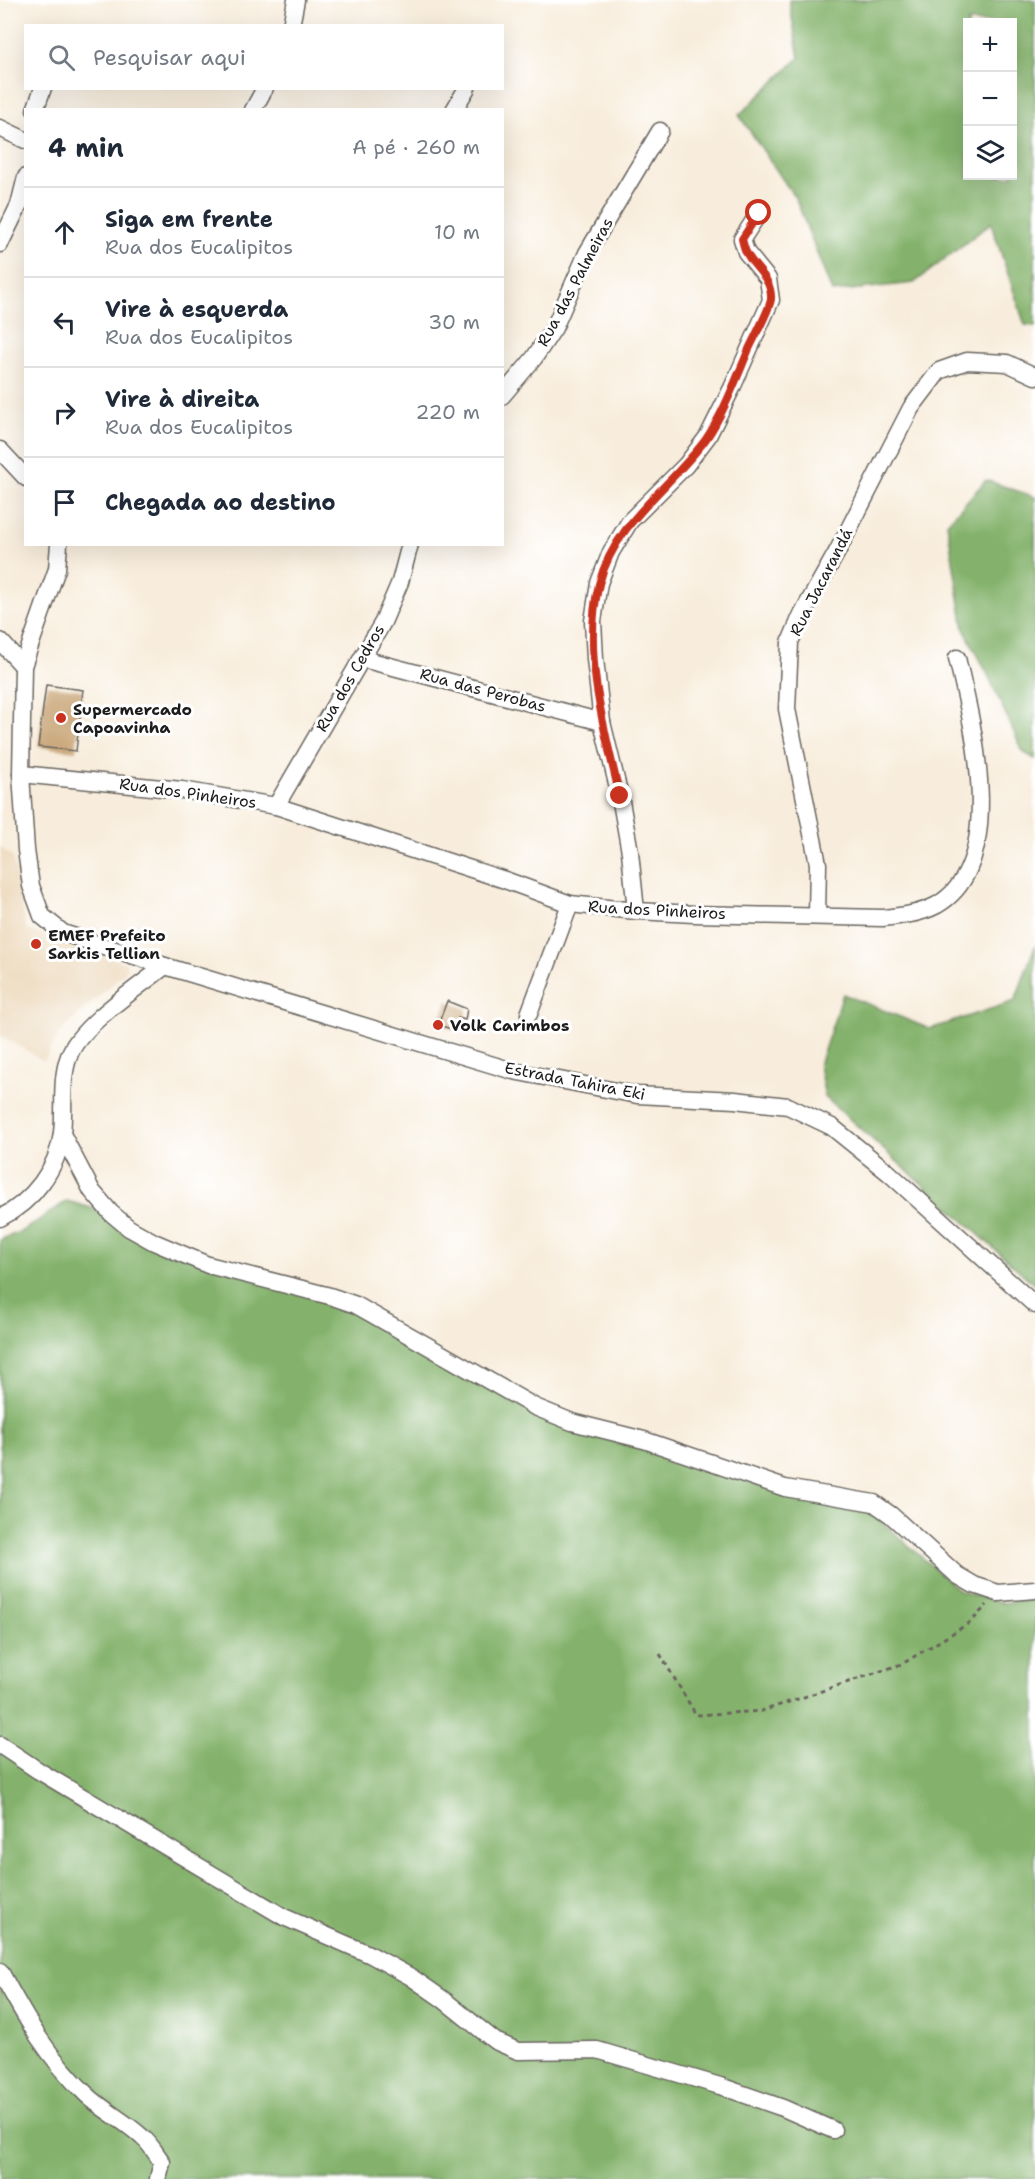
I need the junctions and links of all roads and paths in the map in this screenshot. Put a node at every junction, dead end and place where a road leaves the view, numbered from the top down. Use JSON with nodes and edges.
{"nodes":[{"id":1,"x":296,"y":0,"type":"edge"},
{"id":2,"x":291,"y":24,"type":"edge"},
{"id":3,"x":41,"y":90,"type":"edge"},
{"id":4,"x":264,"y":90,"type":"edge"},
{"id":5,"x":466,"y":90,"type":"edge"},
{"id":6,"x":36,"y":108,"type":"edge"},
{"id":7,"x":254,"y":108,"type":"edge"},
{"id":8,"x":455,"y":108,"type":"edge"},
{"id":9,"x":0,"y":128,"type":"edge"},
{"id":10,"x":660,"y":131,"type":"dead end"},
{"id":11,"x":24,"y":139,"type":"edge"},
{"id":12,"x":24,"y":186,"type":"edge"},
{"id":13,"x":759,"y":213,"type":"dead end"},
{"id":14,"x":0,"y":244,"type":"edge"},
{"id":15,"x":1035,"y":376,"type":"edge"},
{"id":16,"x":504,"y":394,"type":"edge"},
{"id":17,"x":0,"y":450,"type":"edge"},
{"id":18,"x":24,"y":476,"type":"edge"},
{"id":19,"x":59,"y":546,"type":"edge"},
{"id":20,"x":409,"y":546,"type":"edge"},
{"id":21,"x":0,"y":641,"type":"edge"},
{"id":22,"x":957,"y":658,"type":"dead end"},
{"id":23,"x":363,"y":659,"type":"junction"},
{"id":24,"x":23,"y":666,"type":"junction"},
{"id":25,"x":603,"y":722,"type":"junction"},
{"id":26,"x":21,"y":774,"type":"junction"},
{"id":27,"x":276,"y":806,"type":"junction"},
{"id":28,"x":570,"y":904,"type":"junction"},
{"id":29,"x":636,"y":911,"type":"junction"},
{"id":30,"x":817,"y":915,"type":"junction"},
{"id":31,"x":165,"y":966,"type":"junction"},
{"id":32,"x":529,"y":1014,"type":"dead end"},
{"id":33,"x":62,"y":1134,"type":"junction"},
{"id":34,"x":0,"y":1218,"type":"edge"},
{"id":35,"x":1035,"y":1305,"type":"edge"},
{"id":36,"x":1035,"y":1590,"type":"edge"},
{"id":37,"x":998,"y":1593,"type":"junction"},
{"id":38,"x":660,"y":1654,"type":"dead end"},
{"id":39,"x":0,"y":1745,"type":"edge"},
{"id":40,"x":0,"y":1971,"type":"edge"},
{"id":41,"x":833,"y":2130,"type":"dead end"},
{"id":42,"x":160,"y":2171,"type":"edge"},
{"id":43,"x":166,"y":2179,"type":"edge"}],
"edges":[{"from":1,"to":2,"type":"street"},
{"from":3,"to":6,"type":"street"},
{"from":4,"to":7,"type":"street"},
{"from":5,"to":8,"type":"street"},
{"from":9,"to":11,"type":"street"},
{"from":10,"to":16,"type":"street","name":"Rua das Palmeiras"},
{"from":12,"to":14,"type":"street"},
{"from":13,"to":25,"type":"street"},
{"from":15,"to":30,"type":"street","name":"Rua Jacarandá"},
{"from":17,"to":18,"type":"street"},
{"from":19,"to":24,"type":"street","name":"Estrada Tahira Eki"},
{"from":20,"to":23,"type":"street","name":"Rua dos Cedros"},
{"from":21,"to":24,"type":"street"},
{"from":22,"to":30,"type":"street","name":"Rua dos Pinheiros"},
{"from":23,"to":25,"type":"street","name":"Rua das Perobas"},
{"from":23,"to":27,"type":"street","name":"Rua dos Cedros"},
{"from":24,"to":26,"type":"street","name":"Estrada Tahira Eki"},
{"from":25,"to":29,"type":"street"},
{"from":26,"to":27,"type":"street","name":"Rua dos Pinheiros"},
{"from":26,"to":31,"type":"street","name":"Estrada Tahira Eki"},
{"from":27,"to":28,"type":"street","name":"Rua dos Pinheiros"},
{"from":28,"to":29,"type":"street","name":"Rua dos Pinheiros"},
{"from":28,"to":32,"type":"street"},
{"from":29,"to":30,"type":"street","name":"Rua dos Pinheiros"},
{"from":31,"to":33,"type":"street"},
{"from":31,"to":35,"type":"street","name":"Estrada Tahira Eki"},
{"from":33,"to":34,"type":"street"},
{"from":33,"to":37,"type":"street"},
{"from":36,"to":37,"type":"street"},
{"from":37,"to":38,"type":"path"},
{"from":39,"to":41,"type":"street"},
{"from":40,"to":42,"type":"street"},
{"from":42,"to":43,"type":"street"}]}
